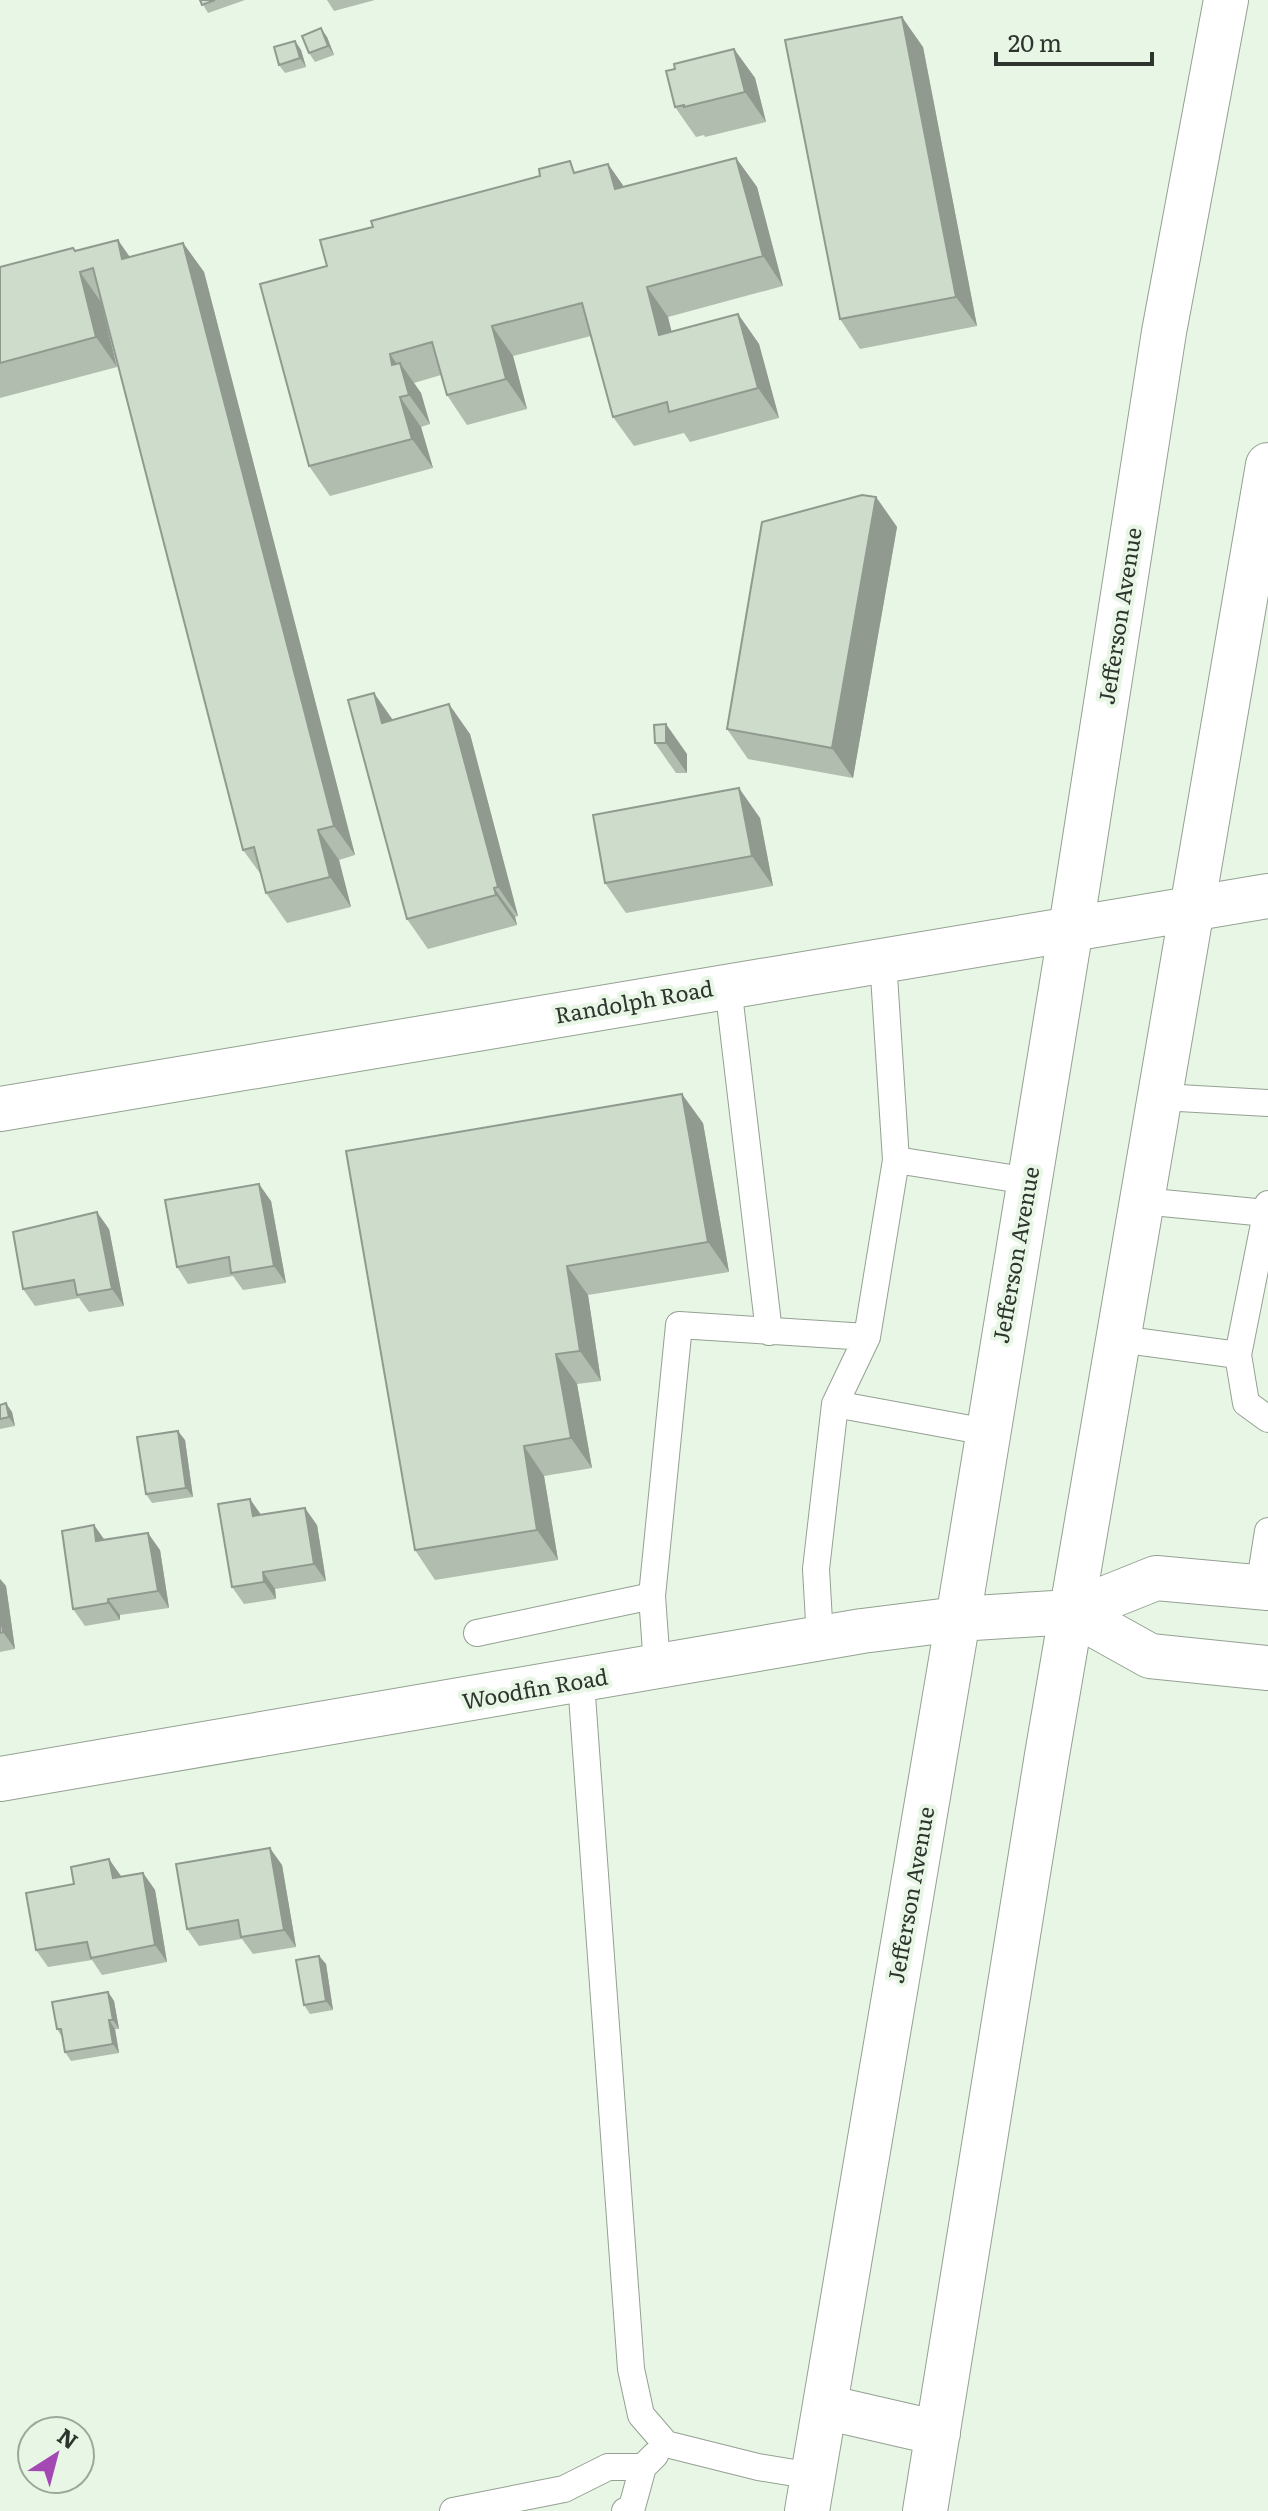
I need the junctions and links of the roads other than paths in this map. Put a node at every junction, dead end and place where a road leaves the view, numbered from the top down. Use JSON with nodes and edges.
{"nodes":[{"id":1,"x":1226,"y":0,"type":"edge"},
{"id":2,"x":1268,"y":465,"type":"edge"},
{"id":3,"x":1268,"y":896,"type":"edge"},
{"id":4,"x":1193,"y":909,"type":"junction"},
{"id":5,"x":1071,"y":928,"type":"junction"},
{"id":6,"x":883,"y":960,"type":"junction"},
{"id":7,"x":728,"y":986,"type":"junction"},
{"id":8,"x":1161,"y":1097,"type":"junction"},
{"id":9,"x":1268,"y":1103,"type":"edge"},
{"id":10,"x":0,"y":1109,"type":"edge"},
{"id":11,"x":896,"y":1160,"type":"junction"},
{"id":12,"x":1029,"y":1181,"type":"junction"},
{"id":13,"x":1142,"y":1201,"type":"junction"},
{"id":14,"x":1267,"y":1209,"type":"edge"},
{"id":15,"x":769,"y":1332,"type":"junction"},
{"id":16,"x":867,"y":1337,"type":"junction"},
{"id":17,"x":1119,"y":1339,"type":"junction"},
{"id":18,"x":1238,"y":1355,"type":"junction"},
{"id":19,"x":835,"y":1404,"type":"junction"},
{"id":20,"x":1268,"y":1419,"type":"edge"},
{"id":21,"x":987,"y":1432,"type":"junction"},
{"id":22,"x":1268,"y":1531,"type":"edge"},
{"id":23,"x":1263,"y":1588,"type":"edge"},
{"id":24,"x":652,"y":1596,"type":"junction"},
{"id":25,"x":1071,"y":1612,"type":"junction"},
{"id":26,"x":958,"y":1619,"type":"junction"},
{"id":27,"x":477,"y":1633,"type":"dead end"},
{"id":28,"x":820,"y":1639,"type":"junction"},
{"id":29,"x":657,"y":1666,"type":"junction"},
{"id":30,"x":1268,"y":1668,"type":"edge"},
{"id":31,"x":581,"y":1682,"type":"junction"},
{"id":32,"x":0,"y":1779,"type":"edge"},
{"id":33,"x":825,"y":2407,"type":"junction"},
{"id":34,"x":938,"y":2433,"type":"junction"},
{"id":35,"x":666,"y":2444,"type":"junction"},
{"id":36,"x":643,"y":2467,"type":"junction"},
{"id":37,"x":810,"y":2494,"type":"edge"},
{"id":38,"x":453,"y":2511,"type":"edge"},
{"id":39,"x":625,"y":2511,"type":"edge"},
{"id":40,"x":925,"y":2511,"type":"edge"}],
"edges":[{"from":1,"to":5,"type":"main road","name":"Jefferson Avenue"},
{"from":2,"to":4,"type":"main road"},
{"from":3,"to":4,"type":"main road","name":"Randolph Road"},
{"from":4,"to":5,"type":"main road","name":"Randolph Road"},
{"from":4,"to":8,"type":"main road"},
{"from":5,"to":6,"type":"main road","name":"Randolph Road"},
{"from":5,"to":12,"type":"main road","name":"Jefferson Avenue"},
{"from":6,"to":7,"type":"main road","name":"Randolph Road"},
{"from":6,"to":11,"type":"lane"},
{"from":7,"to":10,"type":"main road","name":"Randolph Road"},
{"from":7,"to":15,"type":"lane"},
{"from":8,"to":9,"type":"lane"},
{"from":8,"to":13,"type":"main road"},
{"from":11,"to":12,"type":"lane"},
{"from":11,"to":16,"type":"lane"},
{"from":12,"to":21,"type":"main road","name":"Jefferson Avenue"},
{"from":13,"to":14,"type":"lane"},
{"from":13,"to":17,"type":"main road"},
{"from":14,"to":18,"type":"lane"},
{"from":15,"to":16,"type":"lane"},
{"from":15,"to":24,"type":"lane"},
{"from":16,"to":19,"type":"lane"},
{"from":17,"to":18,"type":"lane"},
{"from":17,"to":25,"type":"main road"},
{"from":18,"to":20,"type":"lane"},
{"from":19,"to":21,"type":"lane"},
{"from":19,"to":28,"type":"lane"},
{"from":21,"to":26,"type":"main road","name":"Jefferson Avenue"},
{"from":22,"to":23,"type":"lane"},
{"from":23,"to":25,"type":"main road","name":"Woodfin Road"},
{"from":24,"to":27,"type":"lane"},
{"from":24,"to":29,"type":"lane"},
{"from":25,"to":26,"type":"main road","name":"Woodfin Road"},
{"from":25,"to":30,"type":"main road"},
{"from":25,"to":34,"type":"main road"},
{"from":26,"to":28,"type":"main road","name":"Woodfin Road"},
{"from":26,"to":33,"type":"main road","name":"Jefferson Avenue"},
{"from":28,"to":29,"type":"main road","name":"Woodfin Road"},
{"from":29,"to":31,"type":"main road","name":"Woodfin Road"},
{"from":31,"to":32,"type":"main road","name":"Woodfin Road"},
{"from":31,"to":35,"type":"lane"},
{"from":33,"to":34,"type":"main road"},
{"from":33,"to":37,"type":"main road","name":"Jefferson Avenue"},
{"from":34,"to":40,"type":"main road"},
{"from":35,"to":36,"type":"lane"},
{"from":35,"to":37,"type":"lane"},
{"from":36,"to":38,"type":"lane"},
{"from":36,"to":39,"type":"lane"}]}
